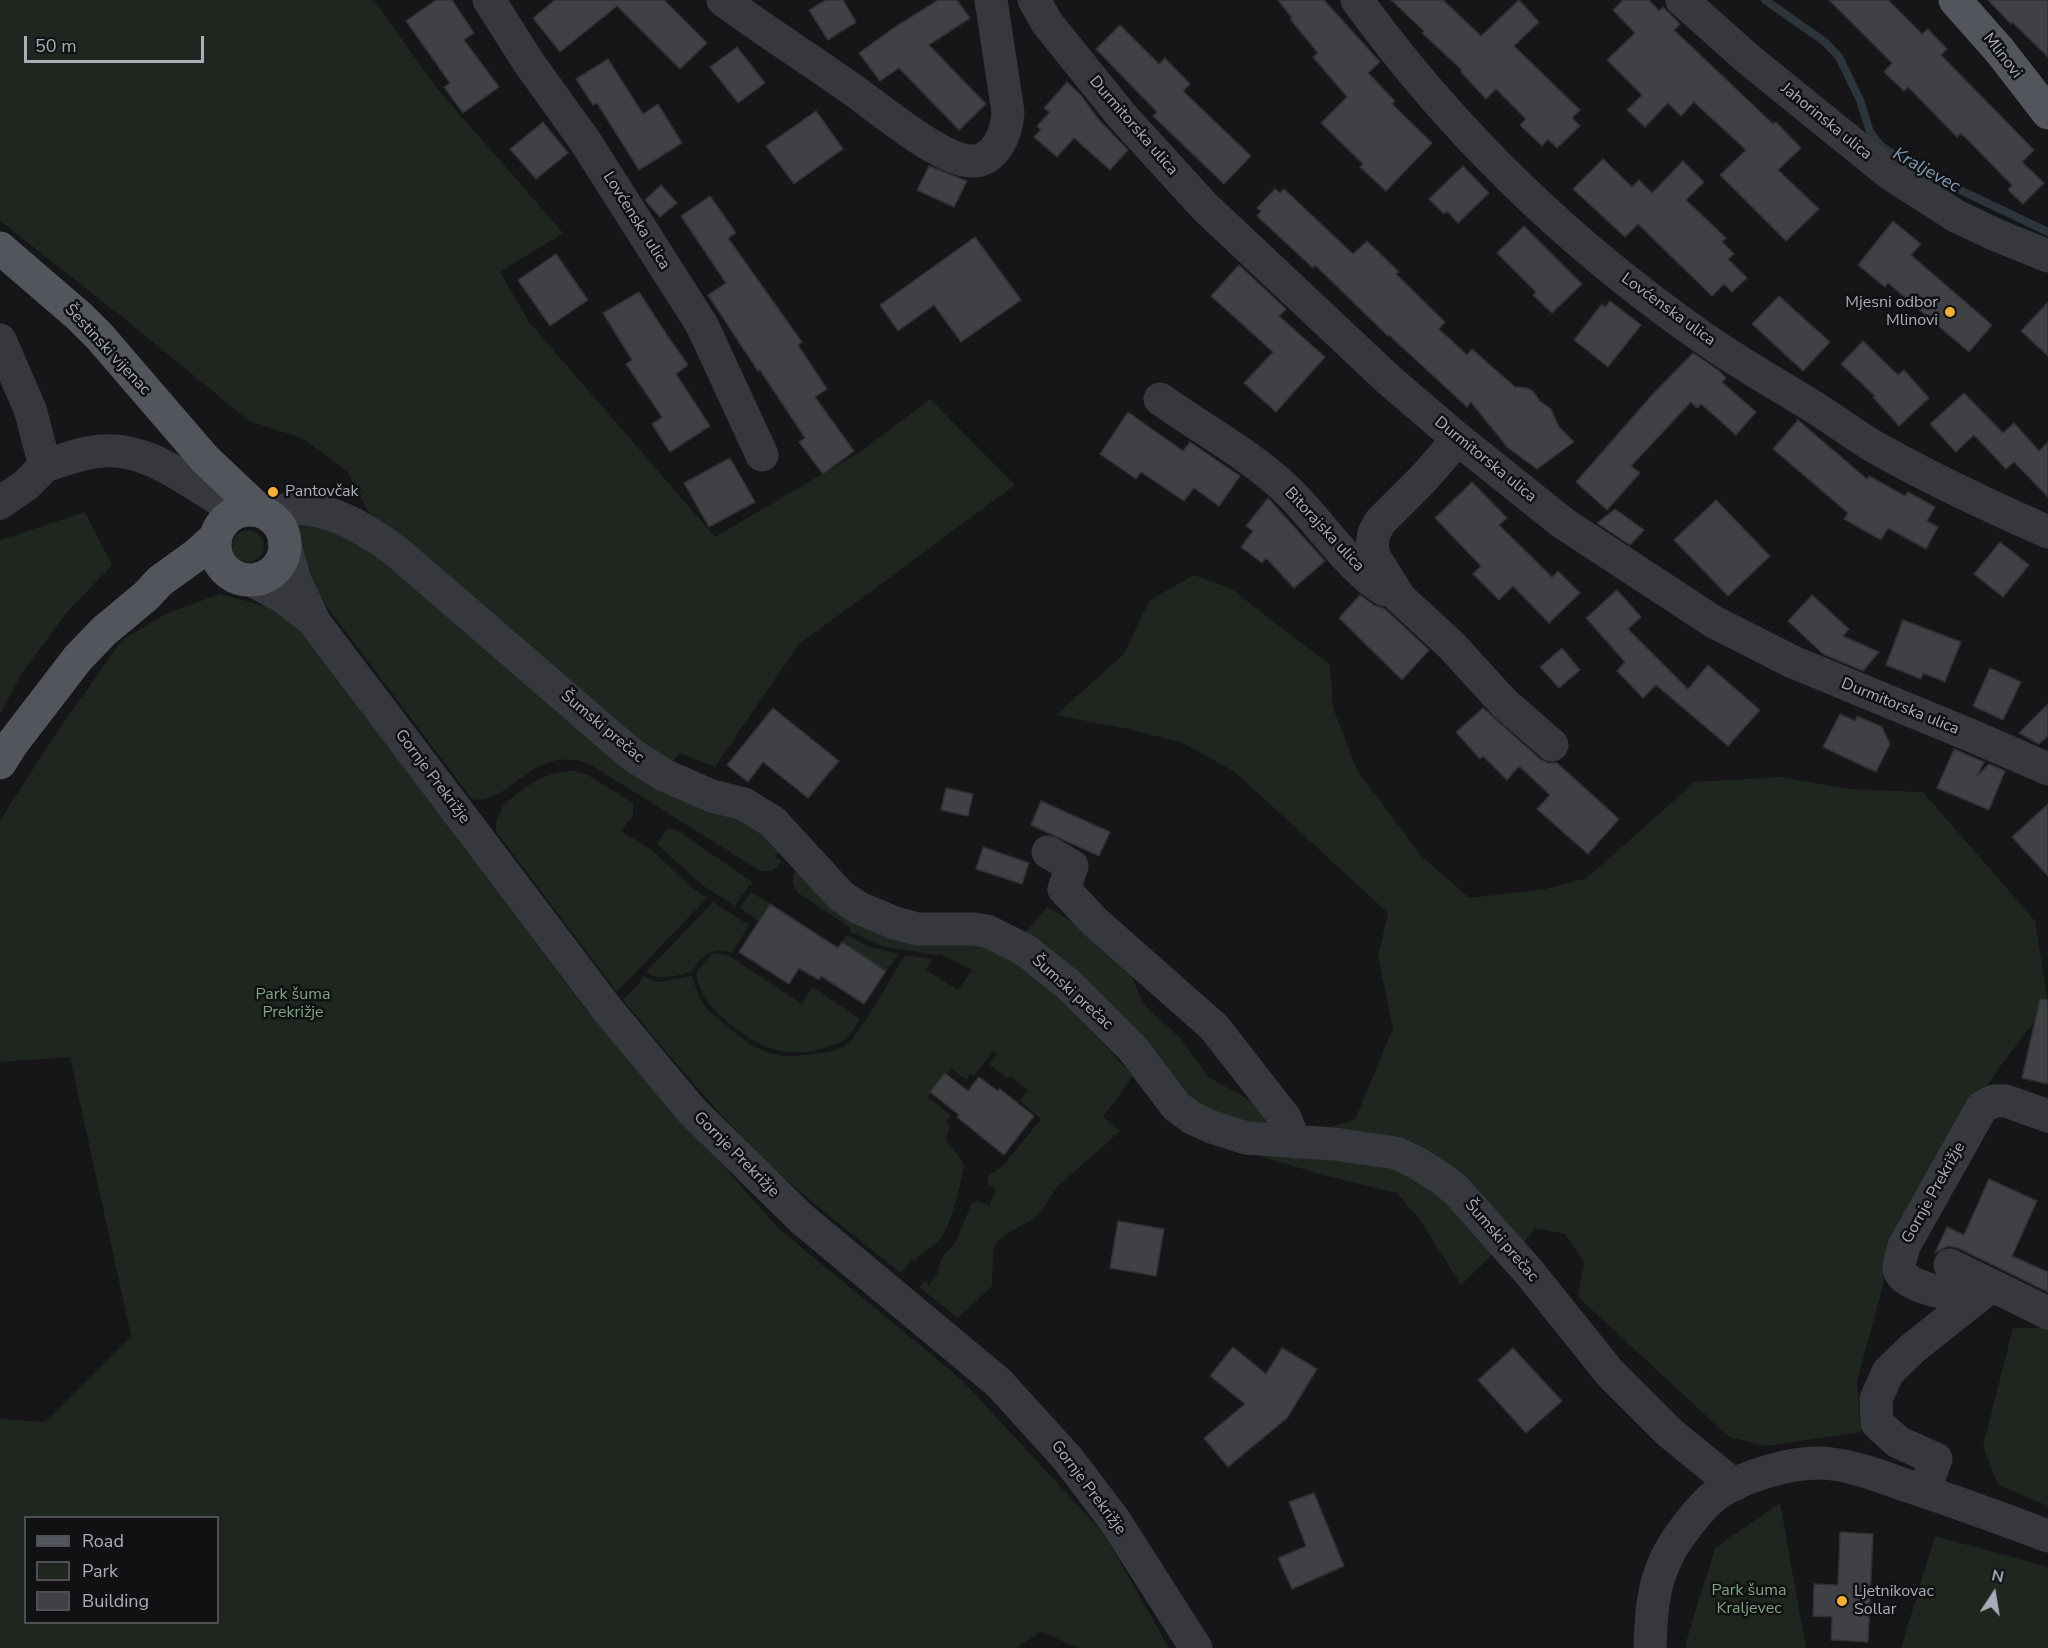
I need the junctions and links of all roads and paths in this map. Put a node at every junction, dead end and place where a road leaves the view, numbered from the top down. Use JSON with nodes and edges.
{"nodes":[{"id":1,"x":489,"y":0,"type":"edge"},
{"id":2,"x":723,"y":0,"type":"edge"},
{"id":3,"x":991,"y":0,"type":"edge"},
{"id":4,"x":1034,"y":0,"type":"edge"},
{"id":5,"x":1357,"y":0,"type":"edge"},
{"id":6,"x":1682,"y":0,"type":"edge"},
{"id":7,"x":1955,"y":0,"type":"edge"},
{"id":8,"x":2048,"y":113,"type":"edge"},
{"id":9,"x":0,"y":248,"type":"edge"},
{"id":10,"x":2048,"y":256,"type":"edge"},
{"id":11,"x":0,"y":340,"type":"edge"},
{"id":12,"x":1160,"y":399,"type":"dead end"},
{"id":13,"x":1458,"y":439,"type":"junction"},
{"id":14,"x":762,"y":455,"type":"dead end"},
{"id":15,"x":205,"y":459,"type":"junction"},
{"id":16,"x":45,"y":466,"type":"junction"},
{"id":17,"x":0,"y":503,"type":"edge"},
{"id":18,"x":218,"y":522,"type":"junction"},
{"id":19,"x":271,"y":523,"type":"junction"},
{"id":20,"x":2048,"y":532,"type":"edge"},
{"id":21,"x":245,"y":579,"type":"junction"},
{"id":22,"x":146,"y":596,"type":"junction"},
{"id":23,"x":1400,"y":598,"type":"junction"},
{"id":24,"x":315,"y":622,"type":"junction"},
{"id":25,"x":1552,"y":745,"type":"dead end"},
{"id":26,"x":0,"y":763,"type":"edge"},
{"id":27,"x":2048,"y":769,"type":"edge"},
{"id":28,"x":1048,"y":852,"type":"dead end"},
{"id":29,"x":2048,"y":1116,"type":"edge"},
{"id":30,"x":1294,"y":1142,"type":"junction"},
{"id":31,"x":1950,"y":1265,"type":"dead end"},
{"id":32,"x":1983,"y":1292,"type":"junction"},
{"id":33,"x":2048,"y":1313,"type":"edge"},
{"id":34,"x":1734,"y":1485,"type":"junction"},
{"id":35,"x":1924,"y":1491,"type":"junction"},
{"id":36,"x":2048,"y":1536,"type":"edge"},
{"id":37,"x":1196,"y":1648,"type":"edge"},
{"id":38,"x":1650,"y":1648,"type":"edge"}],
"edges":[{"from":1,"to":14,"type":"street","name":"Lovćenska ulica"},
{"from":2,"to":3,"type":"street"},
{"from":4,"to":13,"type":"street","name":"Durmitorska ulica"},
{"from":5,"to":20,"type":"street","name":"Lovćenska ulica"},
{"from":6,"to":10,"type":"street","name":"Jahorinska ulica"},
{"from":7,"to":8,"type":"main road","name":"Mlinovi"},
{"from":9,"to":15,"type":"main road","name":"Šestinski vijenac"},
{"from":11,"to":16,"type":"street"},
{"from":12,"to":23,"type":"street","name":"Bitorajska ulica"},
{"from":13,"to":23,"type":"street","name":"Bitorajska ulica"},
{"from":13,"to":27,"type":"street","name":"Durmitorska ulica"},
{"from":15,"to":18,"type":"main road","name":"Šestinski vijenac"},
{"from":15,"to":19,"type":"main road","name":"Šestinski vijenac"},
{"from":16,"to":17,"type":"street"},
{"from":16,"to":18,"type":"street"},
{"from":18,"to":19,"type":"main road"},
{"from":18,"to":21,"type":"main road","name":"Šestinski vijenac"},
{"from":18,"to":22,"type":"main road"},
{"from":19,"to":21,"type":"main road"},
{"from":19,"to":24,"type":"street","name":"Gornje Prekrižje"},
{"from":19,"to":30,"type":"street","name":"Šumski prečac"},
{"from":21,"to":22,"type":"main road"},
{"from":21,"to":24,"type":"street","name":"Gornje Prekrižje"},
{"from":22,"to":26,"type":"main road"},
{"from":23,"to":25,"type":"street","name":"Bitorajska ulica"},
{"from":24,"to":37,"type":"street","name":"Gornje Prekrižje"},
{"from":28,"to":30,"type":"street"},
{"from":29,"to":32,"type":"street","name":"Gornje Prekrižje"},
{"from":30,"to":34,"type":"street","name":"Šumski prečac"},
{"from":31,"to":32,"type":"street"},
{"from":32,"to":33,"type":"street"},
{"from":32,"to":35,"type":"street"},
{"from":34,"to":35,"type":"street"},
{"from":34,"to":38,"type":"street"},
{"from":35,"to":36,"type":"street"}]}
